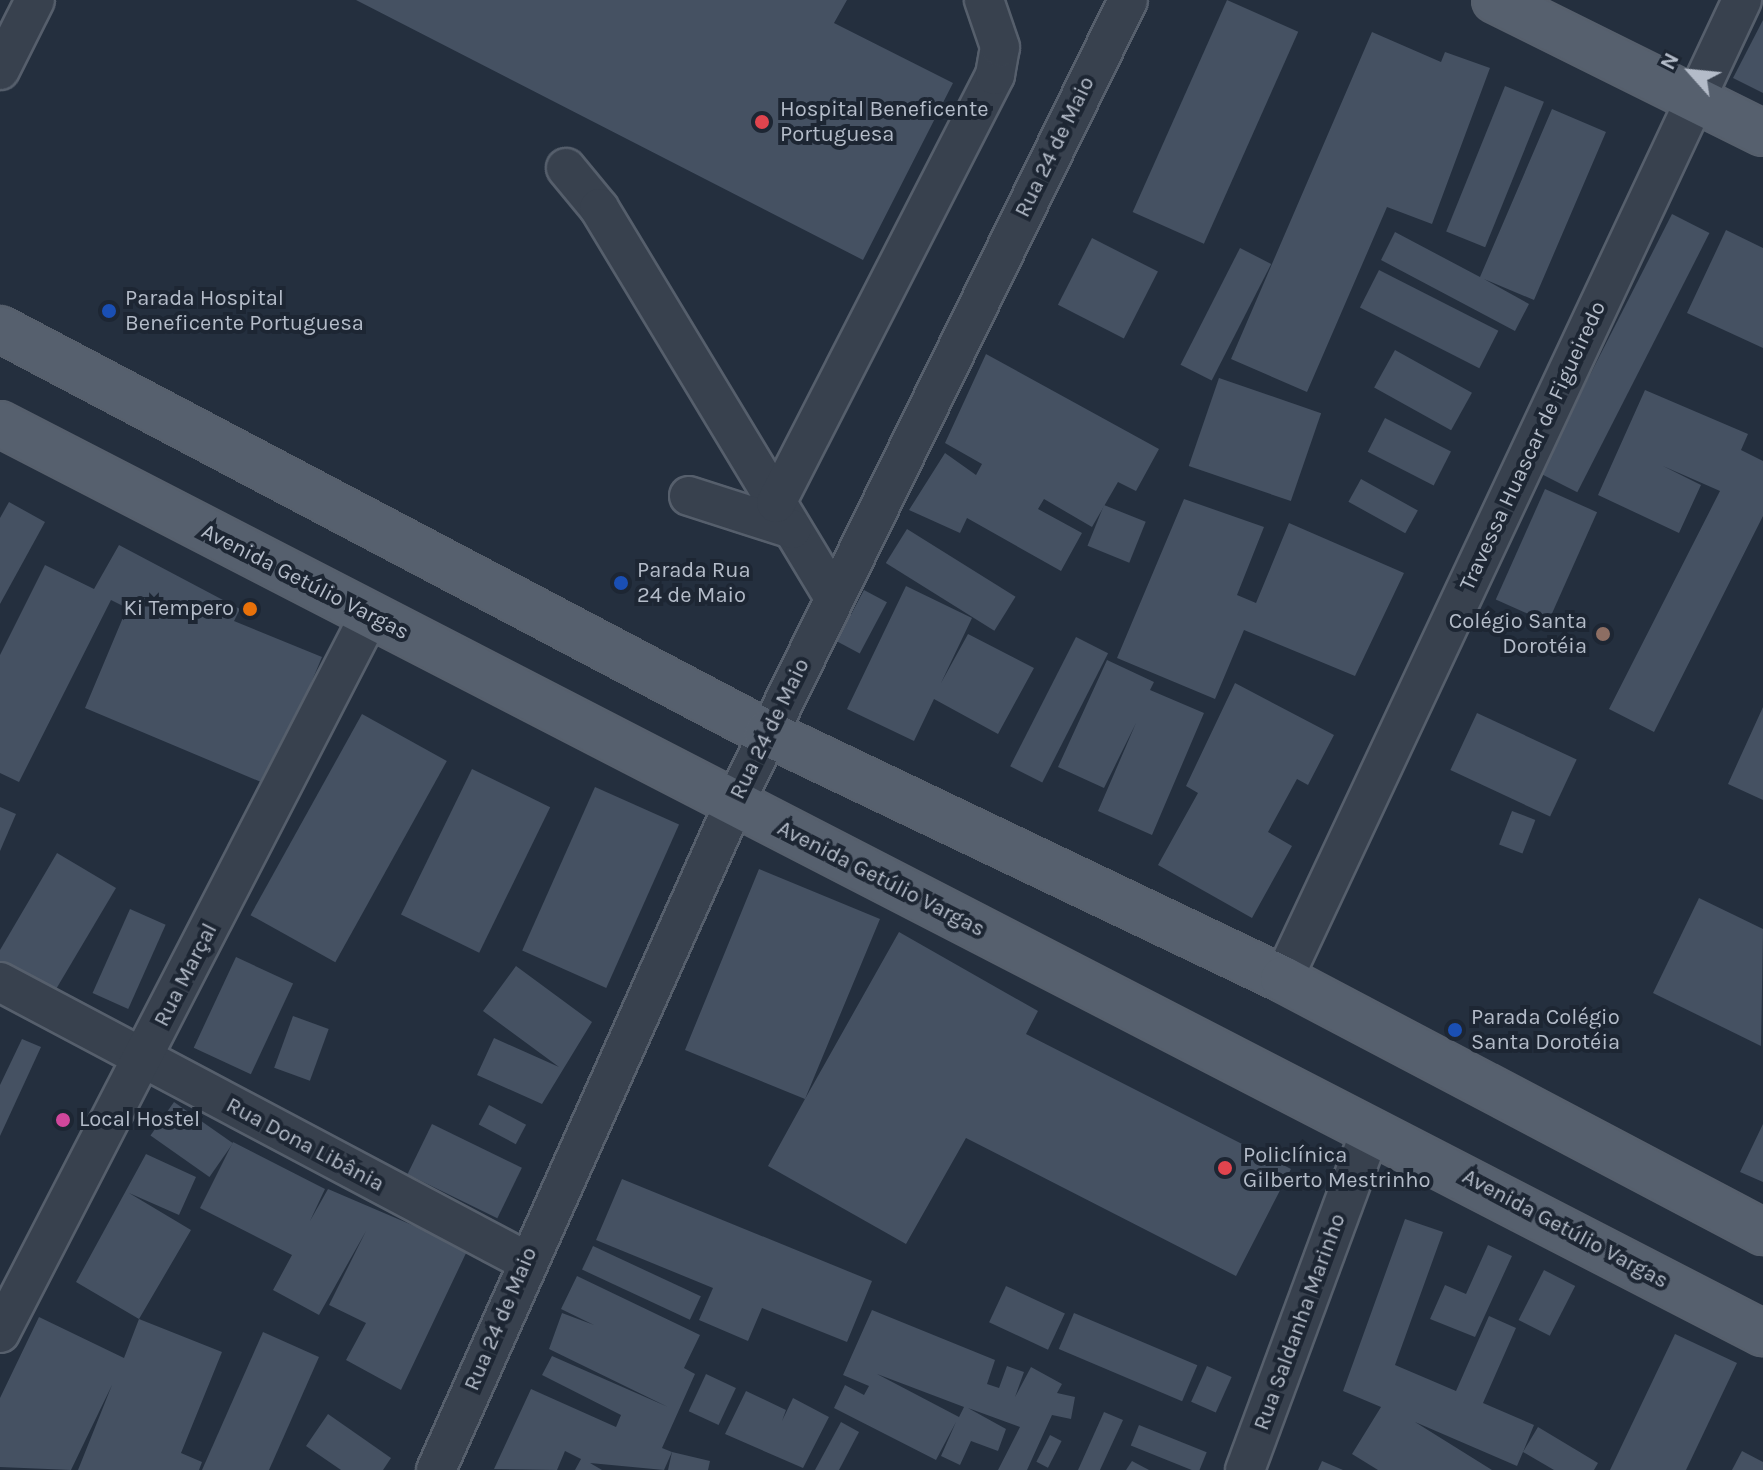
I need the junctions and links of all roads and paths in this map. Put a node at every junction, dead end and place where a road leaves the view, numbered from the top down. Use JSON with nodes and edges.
{"nodes":[{"id":1,"x":35,"y":0,"type":"edge"},
{"id":2,"x":984,"y":0,"type":"edge"},
{"id":3,"x":1128,"y":0,"type":"edge"},
{"id":4,"x":1495,"y":0,"type":"edge"},
{"id":5,"x":1742,"y":0,"type":"edge"},
{"id":6,"x":0,"y":70,"type":"edge"},
{"id":7,"x":1696,"y":100,"type":"junction"},
{"id":8,"x":1763,"y":133,"type":"edge"},
{"id":9,"x":566,"y":168,"type":"dead end"},
{"id":10,"x":0,"y":329,"type":"edge"},
{"id":11,"x":0,"y":424,"type":"edge"},
{"id":12,"x":689,"y":496,"type":"dead end"},
{"id":13,"x":784,"y":516,"type":"junction"},
{"id":14,"x":834,"y":598,"type":"junction"},
{"id":15,"x":370,"y":615,"type":"junction"},
{"id":16,"x":767,"y":733,"type":"junction"},
{"id":17,"x":734,"y":804,"type":"junction"},
{"id":18,"x":1283,"y":979,"type":"junction"},
{"id":19,"x":0,"y":982,"type":"edge"},
{"id":20,"x":143,"y":1060,"type":"junction"},
{"id":21,"x":1371,"y":1129,"type":"junction"},
{"id":22,"x":1763,"y":1232,"type":"edge"},
{"id":23,"x":526,"y":1261,"type":"junction"},
{"id":24,"x":0,"y":1333,"type":"edge"},
{"id":25,"x":1763,"y":1333,"type":"edge"},
{"id":26,"x":436,"y":1470,"type":"edge"},
{"id":27,"x":1245,"y":1470,"type":"edge"}],
"edges":[{"from":1,"to":6,"type":"street"},
{"from":2,"to":13,"type":"street"},
{"from":3,"to":14,"type":"street","name":"Rua 24 de Maio"},
{"from":4,"to":7,"type":"main road"},
{"from":5,"to":7,"type":"street","name":"Travessa Huascar de Figueiredo"},
{"from":7,"to":8,"type":"main road"},
{"from":7,"to":18,"type":"street","name":"Travessa Huascar de Figueiredo"},
{"from":9,"to":13,"type":"street"},
{"from":10,"to":16,"type":"main road"},
{"from":11,"to":15,"type":"main road","name":"Avenida Getúlio Vargas"},
{"from":12,"to":13,"type":"street"},
{"from":13,"to":14,"type":"street"},
{"from":14,"to":16,"type":"street","name":"Rua 24 de Maio"},
{"from":15,"to":17,"type":"main road","name":"Avenida Getúlio Vargas"},
{"from":15,"to":20,"type":"street","name":"Rua Marçal"},
{"from":16,"to":17,"type":"street","name":"Rua 24 de Maio"},
{"from":16,"to":18,"type":"main road"},
{"from":17,"to":21,"type":"main road","name":"Avenida Getúlio Vargas"},
{"from":17,"to":23,"type":"street","name":"Rua 24 de Maio"},
{"from":18,"to":22,"type":"main road"},
{"from":19,"to":20,"type":"street","name":"Rua Dona Libânia"},
{"from":20,"to":23,"type":"street","name":"Rua Dona Libânia"},
{"from":20,"to":24,"type":"street","name":"Rua Marçal"},
{"from":21,"to":25,"type":"main road","name":"Avenida Getúlio Vargas"},
{"from":21,"to":27,"type":"street","name":"Rua Saldanha Marinho"},
{"from":23,"to":26,"type":"street","name":"Rua 24 de Maio"}]}
